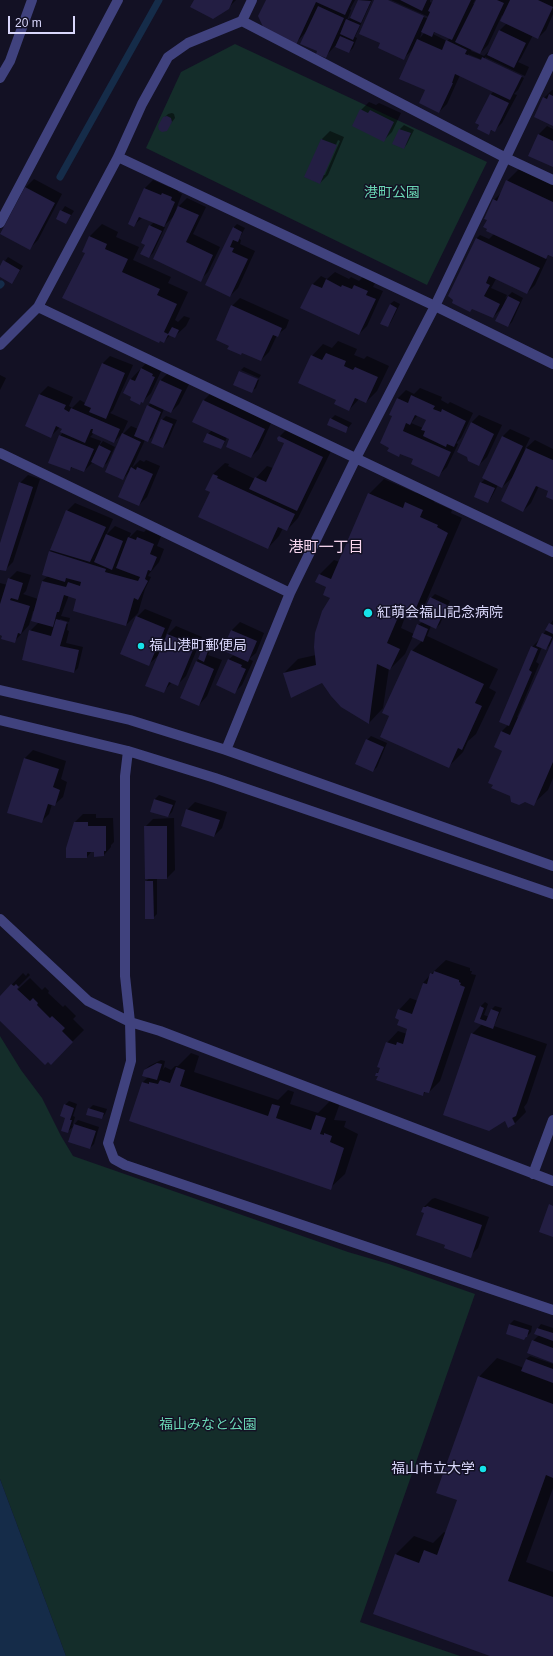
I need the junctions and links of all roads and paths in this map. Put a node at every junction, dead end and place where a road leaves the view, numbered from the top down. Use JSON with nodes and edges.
{"nodes":[{"id":1,"x":32,"y":0,"type":"edge"},
{"id":2,"x":118,"y":0,"type":"edge"},
{"id":3,"x":252,"y":0,"type":"edge"},
{"id":4,"x":242,"y":21,"type":"junction"},
{"id":5,"x":553,"y":59,"type":"edge"},
{"id":6,"x":0,"y":78,"type":"edge"},
{"id":7,"x":118,"y":157,"type":"junction"},
{"id":8,"x":506,"y":158,"type":"junction"},
{"id":9,"x":553,"y":180,"type":"edge"},
{"id":10,"x":0,"y":223,"type":"edge"},
{"id":11,"x":435,"y":306,"type":"junction"},
{"id":12,"x":38,"y":307,"type":"junction"},
{"id":13,"x":0,"y":346,"type":"edge"},
{"id":14,"x":553,"y":364,"type":"edge"},
{"id":15,"x":0,"y":453,"type":"edge"},
{"id":16,"x":356,"y":458,"type":"junction"},
{"id":17,"x":553,"y":552,"type":"edge"},
{"id":18,"x":290,"y":593,"type":"junction"},
{"id":19,"x":0,"y":690,"type":"edge"},
{"id":20,"x":0,"y":720,"type":"edge"},
{"id":21,"x":226,"y":750,"type":"junction"},
{"id":22,"x":128,"y":751,"type":"junction"},
{"id":23,"x":553,"y":866,"type":"edge"},
{"id":24,"x":553,"y":894,"type":"edge"},
{"id":25,"x":0,"y":919,"type":"edge"},
{"id":26,"x":130,"y":1022,"type":"junction"},
{"id":27,"x":553,"y":1120,"type":"edge"},
{"id":28,"x":533,"y":1174,"type":"junction"},
{"id":29,"x":553,"y":1181,"type":"edge"},
{"id":30,"x":553,"y":1310,"type":"edge"}],
"edges":[{"from":1,"to":6,"type":"street"},
{"from":2,"to":10,"type":"street"},
{"from":3,"to":4,"type":"street"},
{"from":4,"to":7,"type":"street"},
{"from":4,"to":8,"type":"street"},
{"from":5,"to":8,"type":"street"},
{"from":7,"to":11,"type":"street"},
{"from":7,"to":12,"type":"street"},
{"from":8,"to":9,"type":"street"},
{"from":8,"to":11,"type":"street"},
{"from":11,"to":14,"type":"street"},
{"from":11,"to":16,"type":"street"},
{"from":12,"to":13,"type":"street"},
{"from":12,"to":16,"type":"street"},
{"from":15,"to":18,"type":"street"},
{"from":16,"to":17,"type":"street"},
{"from":16,"to":18,"type":"street"},
{"from":18,"to":21,"type":"street"},
{"from":19,"to":21,"type":"street"},
{"from":20,"to":22,"type":"street"},
{"from":21,"to":23,"type":"street"},
{"from":22,"to":24,"type":"street"},
{"from":22,"to":26,"type":"street"},
{"from":25,"to":26,"type":"street"},
{"from":26,"to":28,"type":"street"},
{"from":26,"to":30,"type":"street"},
{"from":27,"to":28,"type":"street"},
{"from":28,"to":29,"type":"street"}]}
